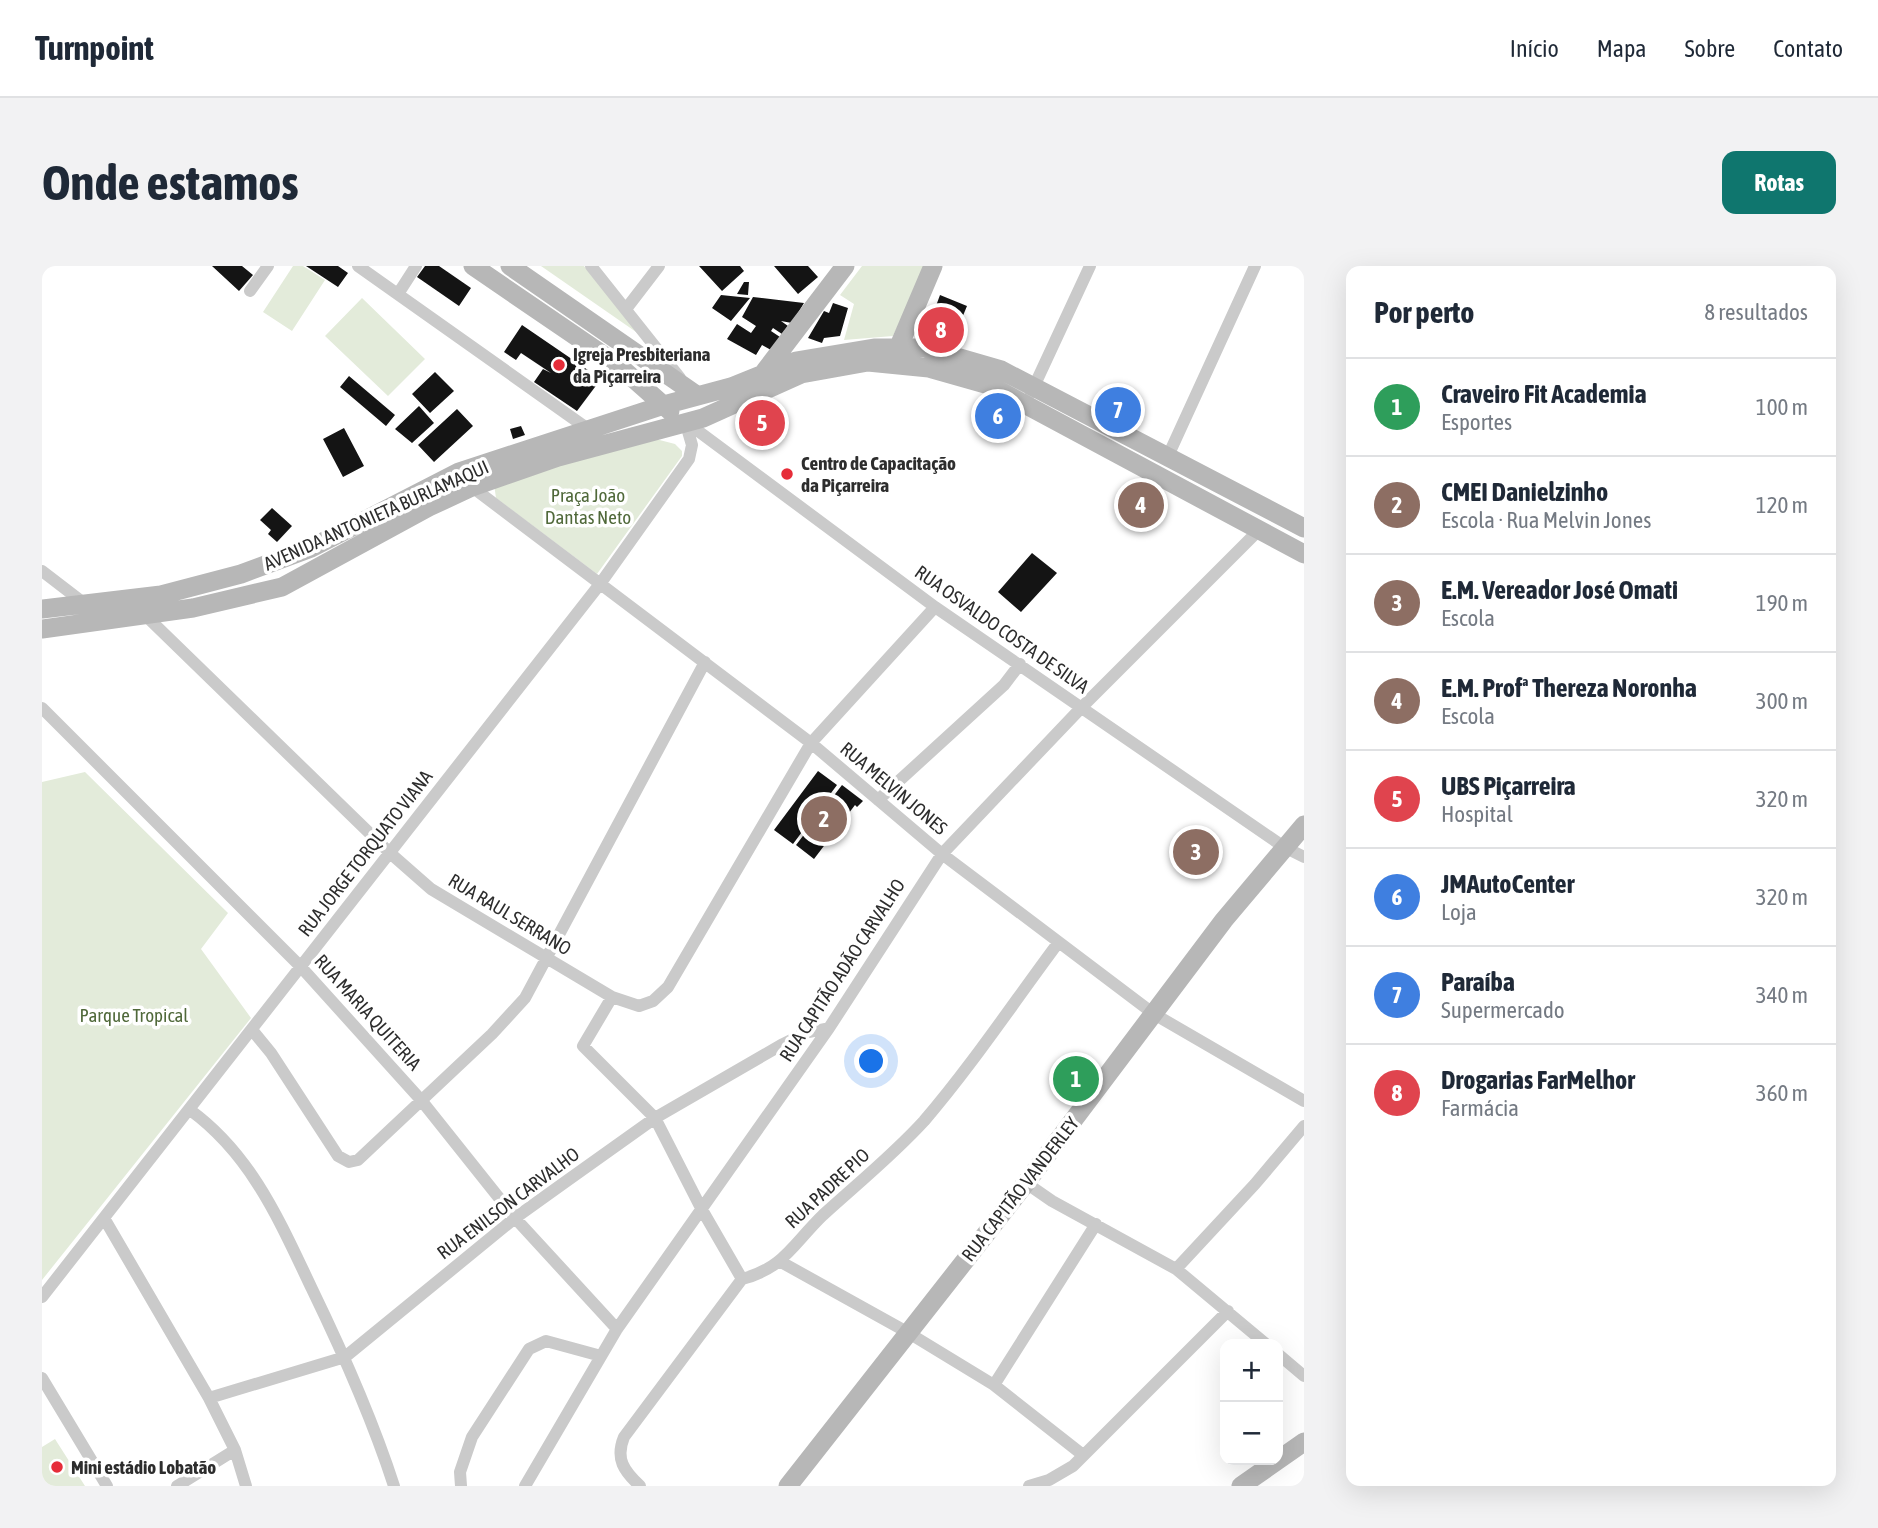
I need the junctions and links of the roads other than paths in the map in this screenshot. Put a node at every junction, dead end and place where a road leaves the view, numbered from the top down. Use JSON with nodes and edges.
{"nodes":[{"id":1,"x":268,"y":266,"type":"edge"},
{"id":2,"x":358,"y":266,"type":"edge"},
{"id":3,"x":416,"y":266,"type":"edge"},
{"id":4,"x":473,"y":266,"type":"edge"},
{"id":5,"x":510,"y":266,"type":"edge"},
{"id":6,"x":591,"y":266,"type":"edge"},
{"id":7,"x":659,"y":266,"type":"edge"},
{"id":8,"x":845,"y":266,"type":"edge"},
{"id":9,"x":933,"y":266,"type":"edge"},
{"id":10,"x":1090,"y":266,"type":"edge"},
{"id":11,"x":1255,"y":266,"type":"edge"},
{"id":12,"x":250,"y":291,"type":"dead end"},
{"id":13,"x":398,"y":293,"type":"junction"},
{"id":14,"x":626,"y":309,"type":"junction"},
{"id":15,"x":795,"y":334,"type":"junction"},
{"id":16,"x":899,"y":346,"type":"junction"},
{"id":17,"x":803,"y":366,"type":"junction"},
{"id":18,"x":762,"y":375,"type":"junction"},
{"id":19,"x":1034,"y":386,"type":"junction"},
{"id":20,"x":693,"y":392,"type":"junction"},
{"id":21,"x":1026,"y":404,"type":"junction"},
{"id":22,"x":664,"y":405,"type":"junction"},
{"id":23,"x":685,"y":421,"type":"junction"},
{"id":24,"x":588,"y":429,"type":"junction"},
{"id":25,"x":1168,"y":456,"type":"junction"},
{"id":26,"x":471,"y":487,"type":"junction"},
{"id":27,"x":370,"y":528,"type":"junction"},
{"id":28,"x":1304,"y":528,"type":"edge"},
{"id":29,"x":1259,"y":530,"type":"junction"},
{"id":30,"x":331,"y":537,"type":"junction"},
{"id":31,"x":1304,"y":554,"type":"edge"},
{"id":32,"x":340,"y":555,"type":"junction"},
{"id":33,"x":42,"y":571,"type":"edge"},
{"id":34,"x":600,"y":584,"type":"junction"},
{"id":35,"x":85,"y":604,"type":"junction"},
{"id":36,"x":935,"y":607,"type":"junction"},
{"id":37,"x":42,"y":610,"type":"edge"},
{"id":38,"x":145,"y":615,"type":"junction"},
{"id":39,"x":42,"y":629,"type":"edge"},
{"id":40,"x":705,"y":662,"type":"junction"},
{"id":41,"x":1020,"y":664,"type":"junction"},
{"id":42,"x":42,"y":708,"type":"edge"},
{"id":43,"x":1081,"y":708,"type":"junction"},
{"id":44,"x":811,"y":743,"type":"junction"},
{"id":45,"x":878,"y":800,"type":"junction"},
{"id":46,"x":1304,"y":825,"type":"edge"},
{"id":47,"x":1284,"y":847,"type":"junction"},
{"id":48,"x":390,"y":853,"type":"junction"},
{"id":49,"x":942,"y":854,"type":"junction"},
{"id":50,"x":1304,"y":856,"type":"edge"},
{"id":51,"x":1058,"y":943,"type":"junction"},
{"id":52,"x":548,"y":958,"type":"junction"},
{"id":53,"x":301,"y":967,"type":"junction"},
{"id":54,"x":612,"y":997,"type":"junction"},
{"id":55,"x":1154,"y":1014,"type":"junction"},
{"id":56,"x":829,"y":1028,"type":"junction"},
{"id":57,"x":253,"y":1031,"type":"junction"},
{"id":58,"x":421,"y":1100,"type":"junction"},
{"id":59,"x":1304,"y":1101,"type":"edge"},
{"id":60,"x":190,"y":1110,"type":"junction"},
{"id":61,"x":655,"y":1118,"type":"junction"},
{"id":62,"x":1304,"y":1126,"type":"edge"},
{"id":63,"x":1027,"y":1183,"type":"junction"},
{"id":64,"x":701,"y":1208,"type":"junction"},
{"id":65,"x":104,"y":1218,"type":"junction"},
{"id":66,"x":515,"y":1218,"type":"junction"},
{"id":67,"x":1096,"y":1224,"type":"junction"},
{"id":68,"x":781,"y":1262,"type":"junction"},
{"id":69,"x":1176,"y":1269,"type":"junction"},
{"id":70,"x":742,"y":1279,"type":"junction"},
{"id":71,"x":42,"y":1297,"type":"edge"},
{"id":72,"x":1228,"y":1311,"type":"junction"},
{"id":73,"x":617,"y":1329,"type":"junction"},
{"id":74,"x":907,"y":1332,"type":"junction"},
{"id":75,"x":1260,"y":1339,"type":"edge"},
{"id":76,"x":600,"y":1356,"type":"junction"},
{"id":77,"x":345,"y":1357,"type":"junction"},
{"id":78,"x":1283,"y":1358,"type":"edge"},
{"id":79,"x":1304,"y":1376,"type":"edge"},
{"id":80,"x":42,"y":1378,"type":"edge"},
{"id":81,"x":994,"y":1385,"type":"junction"},
{"id":82,"x":209,"y":1398,"type":"junction"},
{"id":83,"x":1304,"y":1442,"type":"edge"},
{"id":84,"x":235,"y":1450,"type":"junction"},
{"id":85,"x":1083,"y":1455,"type":"junction"},
{"id":86,"x":107,"y":1486,"type":"edge"},
{"id":87,"x":177,"y":1486,"type":"edge"},
{"id":88,"x":246,"y":1486,"type":"edge"},
{"id":89,"x":394,"y":1486,"type":"edge"},
{"id":90,"x":461,"y":1486,"type":"edge"},
{"id":91,"x":525,"y":1486,"type":"edge"},
{"id":92,"x":640,"y":1486,"type":"edge"},
{"id":93,"x":788,"y":1486,"type":"edge"},
{"id":94,"x":1029,"y":1486,"type":"edge"},
{"id":95,"x":1241,"y":1486,"type":"edge"}],
"edges":[{"from":1,"to":12,"type":"street"},
{"from":2,"to":13,"type":"street"},
{"from":3,"to":13,"type":"street"},
{"from":4,"to":22,"type":"main road"},
{"from":5,"to":20,"type":"main road"},
{"from":6,"to":14,"type":"street"},
{"from":7,"to":14,"type":"street"},
{"from":8,"to":15,"type":"main road"},
{"from":9,"to":16,"type":"main road"},
{"from":10,"to":19,"type":"street"},
{"from":11,"to":25,"type":"street"},
{"from":13,"to":24,"type":"street"},
{"from":14,"to":20,"type":"street"},
{"from":15,"to":17,"type":"main road"},
{"from":15,"to":18,"type":"main road"},
{"from":16,"to":17,"type":"main road"},
{"from":16,"to":19,"type":"main road"},
{"from":17,"to":18,"type":"main road","name":"AVENIDA ANTONIETA BURLAMAQUI"},
{"from":17,"to":21,"type":"main road"},
{"from":17,"to":23,"type":"main road","name":"AVENIDA ANTONIETA BURLAMAQUI"},
{"from":18,"to":20,"type":"main road","name":"AVENIDA ANTONIETA BURLAMAQUI"},
{"from":19,"to":21,"type":"street"},
{"from":19,"to":25,"type":"main road"},
{"from":20,"to":22,"type":"main road","name":"AVENIDA ANTONIETA BURLAMAQUI"},
{"from":21,"to":29,"type":"main road"},
{"from":22,"to":23,"type":"main road"},
{"from":22,"to":24,"type":"main road","name":"AVENIDA ANTONIETA BURLAMAQUI"},
{"from":23,"to":26,"type":"main road","name":"AVENIDA ANTONIETA BURLAMAQUI"},
{"from":23,"to":34,"type":"street","name":"RUA JORGE TORQUATO VIANA"},
{"from":23,"to":36,"type":"street","name":"RUA OSVALDO COSTA DE SILVA"},
{"from":24,"to":27,"type":"main road","name":"AVENIDA ANTONIETA BURLAMAQUI"},
{"from":25,"to":28,"type":"main road"},
{"from":26,"to":27,"type":"main road","name":"AVENIDA ANTONIETA BURLAMAQUI"},
{"from":26,"to":34,"type":"street","name":"RUA MELVIN JONES"},
{"from":27,"to":30,"type":"main road","name":"AVENIDA ANTONIETA BURLAMAQUI"},
{"from":27,"to":32,"type":"main road","name":"AVENIDA ANTONIETA BURLAMAQUI"},
{"from":29,"to":31,"type":"main road"},
{"from":29,"to":43,"type":"street","name":"RUA CAPITÃO ADÃO CARVALHO"},
{"from":30,"to":32,"type":"main road"},
{"from":30,"to":35,"type":"main road","name":"AVENIDA ANTONIETA BURLAMAQUI"},
{"from":32,"to":38,"type":"main road","name":"AVENIDA ANTONIETA BURLAMAQUI"},
{"from":33,"to":35,"type":"street"},
{"from":34,"to":40,"type":"street","name":"RUA MELVIN JONES"},
{"from":34,"to":48,"type":"street","name":"RUA JORGE TORQUATO VIANA"},
{"from":35,"to":37,"type":"main road","name":"AVENIDA ANTONIETA BURLAMAQUI"},
{"from":36,"to":41,"type":"street","name":"RUA OSVALDO COSTA DE SILVA"},
{"from":36,"to":44,"type":"street"},
{"from":38,"to":39,"type":"main road","name":"AVENIDA ANTONIETA BURLAMAQUI"},
{"from":38,"to":48,"type":"street","name":"RUA RAUL SERRANO"},
{"from":40,"to":44,"type":"street","name":"RUA MELVIN JONES"},
{"from":40,"to":52,"type":"street"},
{"from":41,"to":43,"type":"street","name":"RUA OSVALDO COSTA DE SILVA"},
{"from":41,"to":45,"type":"street"},
{"from":42,"to":53,"type":"street","name":"RUA MARIA QUITERIA"},
{"from":43,"to":47,"type":"street","name":"RUA OSVALDO COSTA DE SILVA"},
{"from":43,"to":49,"type":"street","name":"RUA CAPITÃO ADÃO CARVALHO"},
{"from":44,"to":45,"type":"street","name":"RUA MELVIN JONES"},
{"from":44,"to":54,"type":"street","name":"RUA RAUL SERRANO"},
{"from":45,"to":49,"type":"street","name":"RUA MELVIN JONES"},
{"from":46,"to":47,"type":"main road","name":"RUA CAPITÃO VANDERLEY"},
{"from":47,"to":50,"type":"street","name":"RUA OSVALDO COSTA DE SILVA"},
{"from":47,"to":55,"type":"main road","name":"RUA CAPITÃO VANDERLEY"},
{"from":48,"to":52,"type":"street","name":"RUA RAUL SERRANO"},
{"from":48,"to":53,"type":"street","name":"RUA JORGE TORQUATO VIANA"},
{"from":49,"to":51,"type":"street","name":"RUA MELVIN JONES"},
{"from":49,"to":56,"type":"street","name":"RUA CAPITÃO ADÃO CARVALHO"},
{"from":51,"to":55,"type":"street","name":"RUA MELVIN JONES"},
{"from":51,"to":68,"type":"street","name":"RUA PADRE PIO"},
{"from":52,"to":54,"type":"street","name":"RUA RAUL SERRANO"},
{"from":52,"to":58,"type":"street"},
{"from":53,"to":57,"type":"street","name":"RUA JORGE TORQUATO VIANA"},
{"from":53,"to":58,"type":"street","name":"RUA MARIA QUITERIA"},
{"from":54,"to":61,"type":"street"},
{"from":55,"to":59,"type":"street","name":"RUA MELVIN JONES"},
{"from":55,"to":63,"type":"main road","name":"RUA CAPITÃO VANDERLEY"},
{"from":56,"to":61,"type":"street","name":"RUA ENILSON CARVALHO"},
{"from":56,"to":64,"type":"street","name":"RUA CAPITÃO ADÃO CARVALHO"},
{"from":57,"to":58,"type":"street"},
{"from":57,"to":60,"type":"street","name":"RUA JORGE TORQUATO VIANA"},
{"from":58,"to":66,"type":"street","name":"RUA MARIA QUITERIA"},
{"from":60,"to":65,"type":"street","name":"RUA JORGE TORQUATO VIANA"},
{"from":60,"to":77,"type":"street"},
{"from":61,"to":64,"type":"street"},
{"from":61,"to":66,"type":"street","name":"RUA ENILSON CARVALHO"},
{"from":62,"to":69,"type":"street"},
{"from":63,"to":67,"type":"street"},
{"from":63,"to":74,"type":"main road","name":"RUA CAPITÃO VANDERLEY"},
{"from":64,"to":70,"type":"street"},
{"from":64,"to":73,"type":"street","name":"RUA CAPITÃO ADÃO CARVALHO"},
{"from":65,"to":71,"type":"street","name":"RUA JORGE TORQUATO VIANA"},
{"from":65,"to":82,"type":"street"},
{"from":66,"to":73,"type":"street","name":"RUA MARIA QUITERIA"},
{"from":66,"to":77,"type":"street","name":"RUA ENILSON CARVALHO"},
{"from":67,"to":69,"type":"street"},
{"from":67,"to":81,"type":"street"},
{"from":68,"to":70,"type":"street","name":"RUA PADRE PIO"},
{"from":68,"to":74,"type":"street"},
{"from":69,"to":72,"type":"street"},
{"from":70,"to":92,"type":"street"},
{"from":72,"to":75,"type":"street"},
{"from":72,"to":85,"type":"street"},
{"from":73,"to":76,"type":"street","name":"RUA CAPITÃO ADÃO CARVALHO"},
{"from":74,"to":81,"type":"street"},
{"from":74,"to":93,"type":"main road","name":"RUA CAPITÃO VANDERLEY"},
{"from":76,"to":90,"type":"street"},
{"from":76,"to":91,"type":"street","name":"RUA CAPITÃO ADÃO CARVALHO"},
{"from":77,"to":82,"type":"street","name":"RUA ENILSON CARVALHO"},
{"from":77,"to":89,"type":"street"},
{"from":78,"to":79,"type":"street"},
{"from":80,"to":86,"type":"street"},
{"from":81,"to":85,"type":"street"},
{"from":82,"to":84,"type":"street"},
{"from":83,"to":95,"type":"main road"},
{"from":84,"to":87,"type":"street"},
{"from":84,"to":88,"type":"street"},
{"from":85,"to":94,"type":"street"}]}
